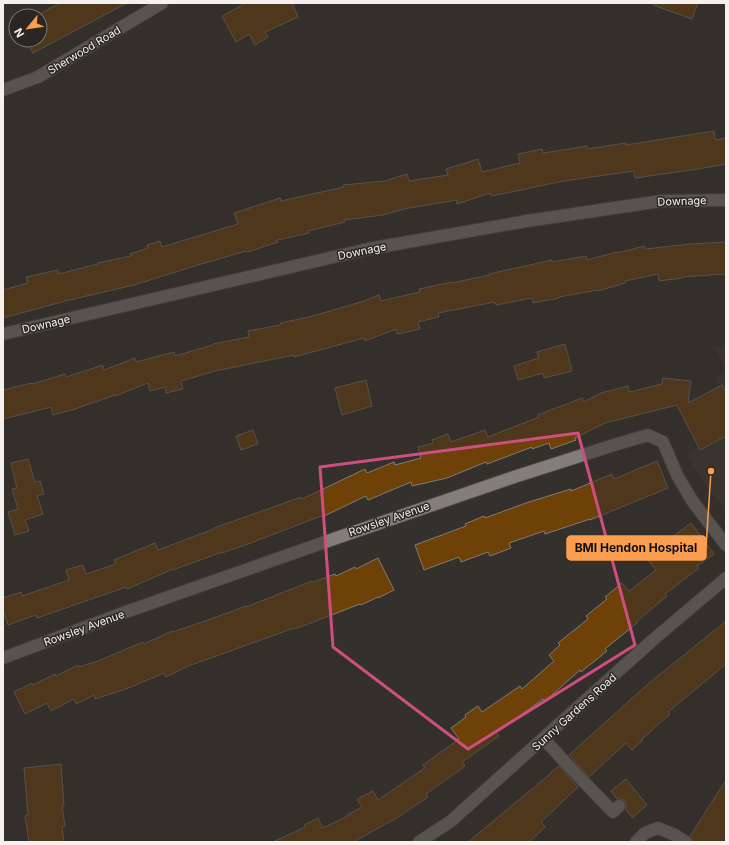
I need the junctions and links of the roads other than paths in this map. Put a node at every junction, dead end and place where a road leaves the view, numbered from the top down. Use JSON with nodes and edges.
{"nodes":[{"id":1,"x":162,"y":3,"type":"edge"},
{"id":2,"x":3,"y":90,"type":"edge"},
{"id":3,"x":726,"y":200,"type":"edge"},
{"id":4,"x":3,"y":334,"type":"edge"},
{"id":5,"x":726,"y":545,"type":"edge"},
{"id":6,"x":726,"y":578,"type":"edge"},
{"id":7,"x":3,"y":658,"type":"edge"},
{"id":8,"x":544,"y":739,"type":"junction"},
{"id":9,"x":619,"y":806,"type":"dead end"},
{"id":10,"x":419,"y":842,"type":"edge"},
{"id":11,"x":636,"y":842,"type":"edge"},
{"id":12,"x":686,"y":842,"type":"edge"}],
"edges":[{"from":1,"to":2,"type":"street","name":"Sherwood Road"},
{"from":3,"to":4,"type":"street","name":"Downage"},
{"from":5,"to":7,"type":"street","name":"Rowsley Avenue"},
{"from":6,"to":8,"type":"street","name":"Sunny Gardens Road"},
{"from":8,"to":9,"type":"street"},
{"from":8,"to":10,"type":"street","name":"Sunny Gardens Road"},
{"from":11,"to":12,"type":"street"}]}
